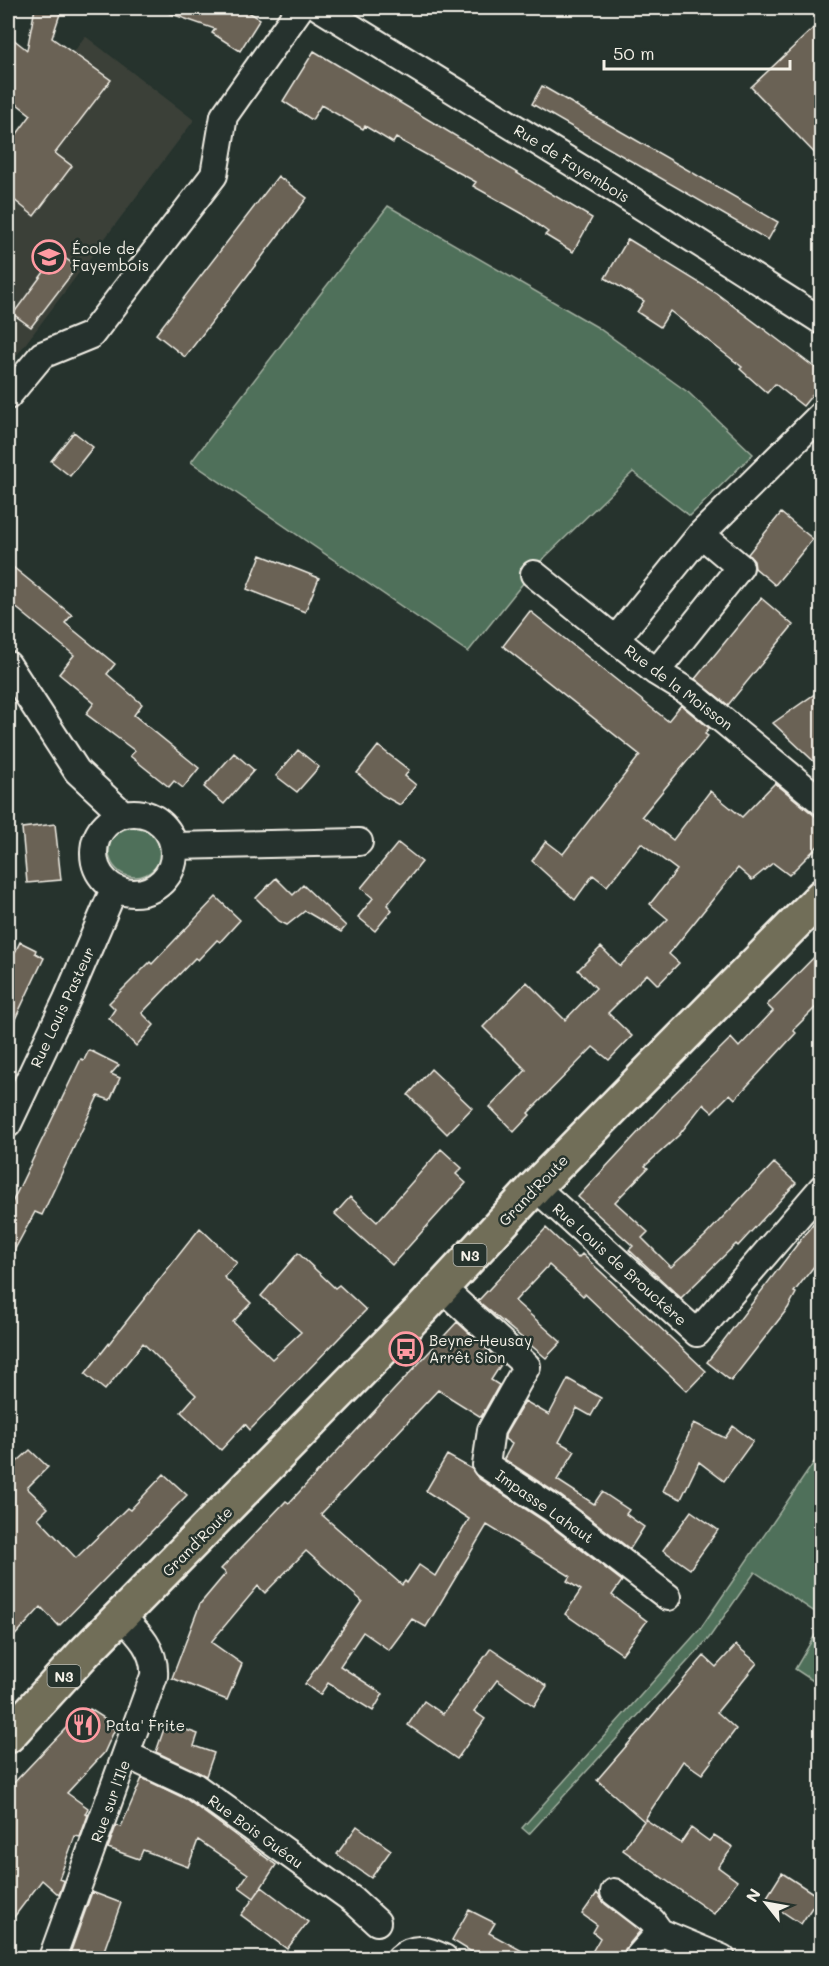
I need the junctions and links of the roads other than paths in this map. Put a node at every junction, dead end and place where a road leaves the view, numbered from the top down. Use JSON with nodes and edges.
{"nodes":[{"id":1,"x":300,"y":8,"type":"edge"},
{"id":2,"x":320,"y":8,"type":"edge"},
{"id":3,"x":822,"y":321,"type":"edge"},
{"id":4,"x":8,"y":396,"type":"edge"},
{"id":5,"x":822,"y":414,"type":"edge"},
{"id":6,"x":701,"y":534,"type":"junction"},
{"id":7,"x":534,"y":574,"type":"dead end"},
{"id":8,"x":616,"y":639,"type":"junction"},
{"id":9,"x":8,"y":664,"type":"edge"},
{"id":10,"x":656,"y":672,"type":"junction"},
{"id":11,"x":822,"y":802,"type":"edge"},
{"id":12,"x":123,"y":814,"type":"junction"},
{"id":13,"x":359,"y":842,"type":"dead end"},
{"id":14,"x":174,"y":846,"type":"junction"},
{"id":15,"x":114,"y":889,"type":"junction"},
{"id":16,"x":822,"y":896,"type":"edge"},
{"id":17,"x":8,"y":1124,"type":"edge"},
{"id":18,"x":535,"y":1187,"type":"junction"},
{"id":19,"x":822,"y":1188,"type":"edge"},
{"id":20,"x":442,"y":1288,"type":"junction"},
{"id":21,"x":668,"y":1597,"type":"dead end"},
{"id":22,"x":121,"y":1616,"type":"junction"},
{"id":23,"x":8,"y":1736,"type":"edge"},
{"id":24,"x":127,"y":1755,"type":"junction"},
{"id":25,"x":614,"y":1892,"type":"dead end"},
{"id":26,"x":377,"y":1922,"type":"dead end"},
{"id":27,"x":660,"y":1932,"type":"junction"},
{"id":28,"x":52,"y":1959,"type":"edge"},
{"id":29,"x":400,"y":1959,"type":"edge"},
{"id":30,"x":444,"y":1959,"type":"edge"},
{"id":31,"x":637,"y":1959,"type":"edge"},
{"id":32,"x":723,"y":1959,"type":"edge"}],
"edges":[{"from":1,"to":4,"type":"street"},
{"from":2,"to":3,"type":"street","name":"Rue de Fayembois"},
{"from":5,"to":6,"type":"street"},
{"from":6,"to":8,"type":"street"},
{"from":6,"to":10,"type":"street"},
{"from":7,"to":8,"type":"street","name":"Rue de la Moisson"},
{"from":8,"to":10,"type":"street","name":"Rue de la Moisson"},
{"from":9,"to":12,"type":"street"},
{"from":10,"to":11,"type":"street","name":"Rue de la Moisson"},
{"from":12,"to":14,"type":"street"},
{"from":12,"to":15,"type":"street"},
{"from":13,"to":14,"type":"street"},
{"from":14,"to":15,"type":"street"},
{"from":15,"to":17,"type":"street","name":"Rue Louis Pasteur"},
{"from":16,"to":18,"type":"main road","name":"Grand'Route","number":"N3"},
{"from":18,"to":19,"type":"street","name":"Rue Louis de Brouckère"},
{"from":18,"to":20,"type":"main road","name":"Grand'Route","number":"N3"},
{"from":20,"to":21,"type":"street","name":"Impasse Lahaut"},
{"from":20,"to":22,"type":"main road","name":"Grand'Route","number":"N3"},
{"from":22,"to":23,"type":"main road","number":"N3"},
{"from":22,"to":24,"type":"street","name":"Rue sur l'Ile"},
{"from":24,"to":26,"type":"street","name":"Rue Bois Guéau"},
{"from":24,"to":28,"type":"street","name":"Rue sur l'Ile"},
{"from":25,"to":27,"type":"street"},
{"from":27,"to":31,"type":"street"},
{"from":27,"to":32,"type":"street"},
{"from":29,"to":30,"type":"street"}]}
